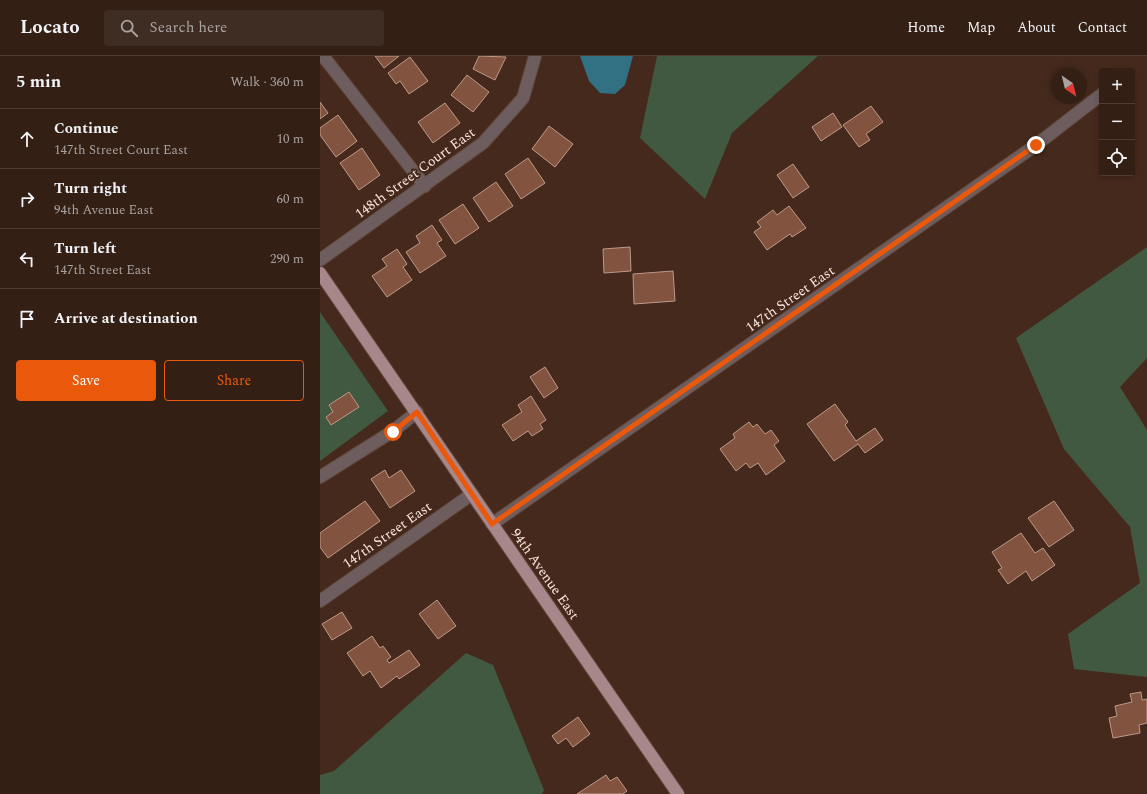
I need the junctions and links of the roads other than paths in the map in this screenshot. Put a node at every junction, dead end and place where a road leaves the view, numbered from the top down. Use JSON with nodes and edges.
{"nodes":[{"id":1,"x":323,"y":56,"type":"edge"},
{"id":2,"x":535,"y":56,"type":"edge"},
{"id":3,"x":1099,"y":96,"type":"edge"},
{"id":4,"x":425,"y":186,"type":"junction"},
{"id":5,"x":320,"y":260,"type":"edge"},
{"id":6,"x":320,"y":273,"type":"edge"},
{"id":7,"x":417,"y":412,"type":"junction"},
{"id":8,"x":320,"y":477,"type":"edge"},
{"id":9,"x":472,"y":494,"type":"junction"},
{"id":10,"x":492,"y":524,"type":"junction"},
{"id":11,"x":320,"y":601,"type":"edge"},
{"id":12,"x":678,"y":794,"type":"edge"}],
"edges":[{"from":1,"to":4,"type":"street"},
{"from":2,"to":4,"type":"street","name":"148th Street Court East"},
{"from":3,"to":10,"type":"street","name":"147th Street East"},
{"from":4,"to":5,"type":"street","name":"148th Street Court East"},
{"from":6,"to":7,"type":"main road","name":"94th Avenue East"},
{"from":7,"to":8,"type":"street"},
{"from":7,"to":9,"type":"main road","name":"94th Avenue East"},
{"from":9,"to":10,"type":"main road","name":"94th Avenue East"},
{"from":9,"to":11,"type":"street","name":"147th Street East"},
{"from":10,"to":12,"type":"main road","name":"94th Avenue East"}]}
